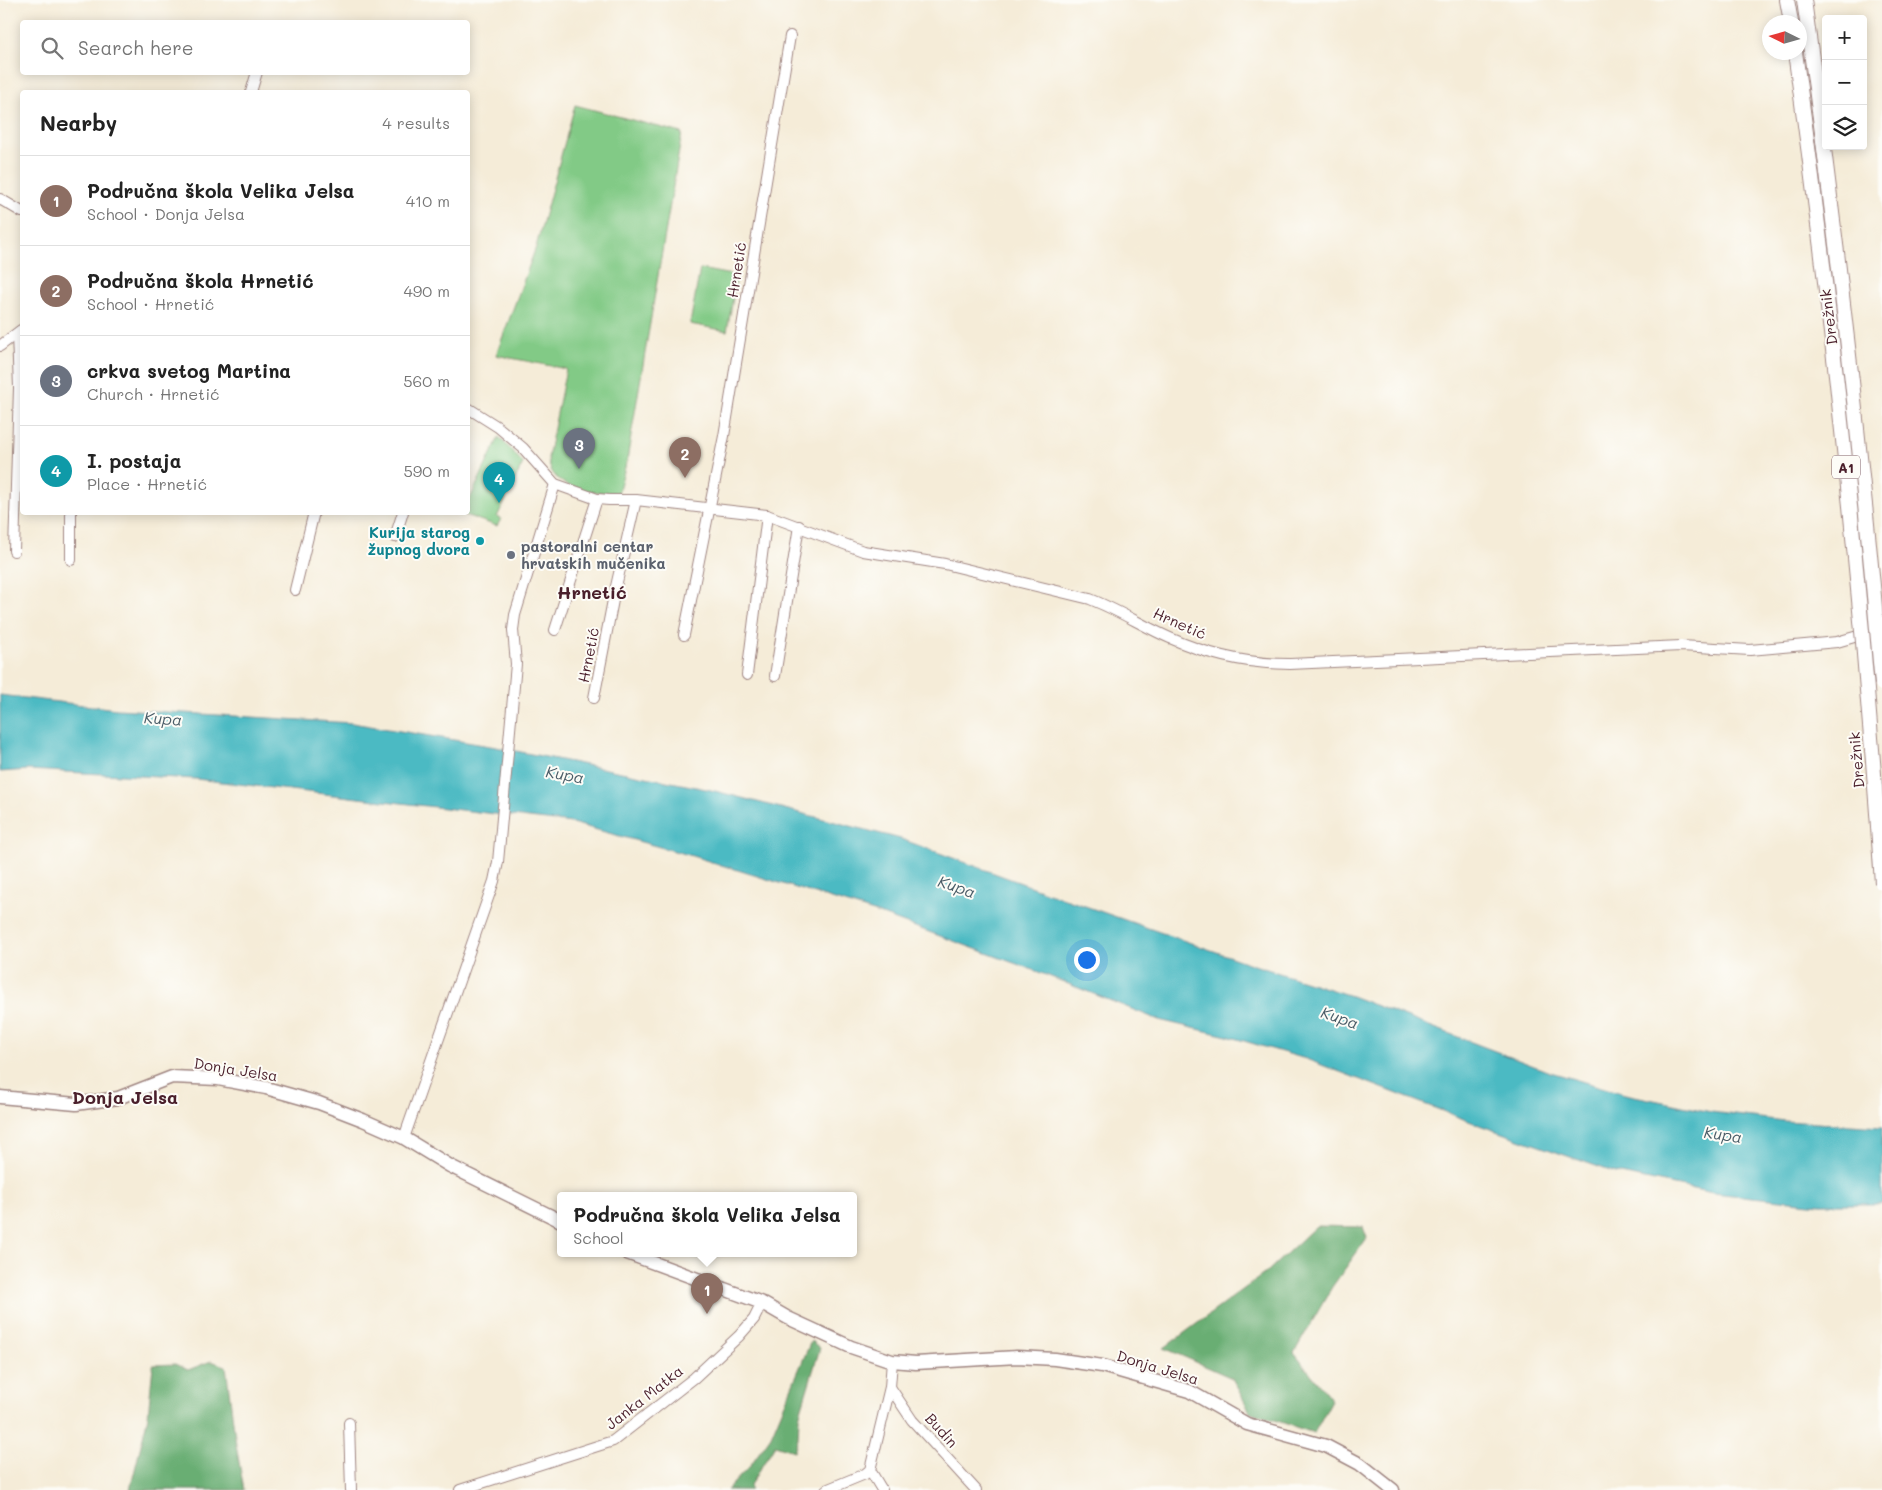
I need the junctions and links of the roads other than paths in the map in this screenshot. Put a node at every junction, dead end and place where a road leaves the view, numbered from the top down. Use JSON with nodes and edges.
{"nodes":[{"id":1,"x":1788,"y":0,"type":"edge"},
{"id":2,"x":1804,"y":0,"type":"edge"},
{"id":3,"x":1790,"y":15,"type":"edge"},
{"id":4,"x":790,"y":36,"type":"dead end"},
{"id":5,"x":1796,"y":60,"type":"edge"},
{"id":6,"x":256,"y":75,"type":"edge"},
{"id":7,"x":252,"y":90,"type":"edge"},
{"id":8,"x":0,"y":199,"type":"edge"},
{"id":9,"x":20,"y":211,"type":"edge"},
{"id":10,"x":20,"y":332,"type":"edge"},
{"id":11,"x":0,"y":346,"type":"edge"},
{"id":12,"x":470,"y":409,"type":"edge"},
{"id":13,"x":555,"y":484,"type":"junction"},
{"id":14,"x":597,"y":498,"type":"junction"},
{"id":15,"x":636,"y":500,"type":"junction"},
{"id":16,"x":709,"y":508,"type":"junction"},
{"id":17,"x":71,"y":515,"type":"edge"},
{"id":18,"x":313,"y":515,"type":"edge"},
{"id":19,"x":402,"y":515,"type":"edge"},
{"id":20,"x":767,"y":515,"type":"junction"},
{"id":21,"x":799,"y":526,"type":"junction"},
{"id":22,"x":394,"y":537,"type":"dead end"},
{"id":23,"x":14,"y":551,"type":"dead end"},
{"id":24,"x":71,"y":560,"type":"dead end"},
{"id":25,"x":296,"y":590,"type":"dead end"},
{"id":26,"x":1882,"y":629,"type":"edge"},
{"id":27,"x":555,"y":630,"type":"dead end"},
{"id":28,"x":684,"y":635,"type":"dead end"},
{"id":29,"x":747,"y":675,"type":"dead end"},
{"id":30,"x":775,"y":676,"type":"dead end"},
{"id":31,"x":1882,"y":684,"type":"edge"},
{"id":32,"x":594,"y":698,"type":"dead end"},
{"id":33,"x":1882,"y":883,"type":"edge"},
{"id":34,"x":0,"y":1097,"type":"edge"},
{"id":35,"x":404,"y":1138,"type":"junction"},
{"id":36,"x":557,"y":1218,"type":"edge"},
{"id":37,"x":638,"y":1257,"type":"edge"},
{"id":38,"x":762,"y":1303,"type":"junction"},
{"id":39,"x":892,"y":1361,"type":"junction"},
{"id":40,"x":890,"y":1387,"type":"junction"},
{"id":41,"x":349,"y":1423,"type":"dead end"},
{"id":42,"x":870,"y":1470,"type":"junction"},
{"id":43,"x":351,"y":1490,"type":"edge"},
{"id":44,"x":460,"y":1490,"type":"edge"},
{"id":45,"x":826,"y":1490,"type":"edge"},
{"id":46,"x":882,"y":1490,"type":"edge"},
{"id":47,"x":976,"y":1490,"type":"edge"},
{"id":48,"x":1393,"y":1490,"type":"edge"}],
"edges":[{"from":1,"to":3,"type":"highway"},
{"from":2,"to":31,"type":"highway","name":"Drežnik","number":"A1","bridge":true},
{"from":4,"to":16,"type":"street","name":"Hrnetić"},
{"from":5,"to":33,"type":"highway","name":"Drežnik","number":"A1","bridge":true},
{"from":6,"to":7,"type":"street"},
{"from":8,"to":9,"type":"street"},
{"from":10,"to":11,"type":"street"},
{"from":10,"to":23,"type":"street"},
{"from":12,"to":13,"type":"street","name":"Hrnetić"},
{"from":13,"to":14,"type":"street","name":"Hrnetić"},
{"from":13,"to":35,"type":"street"},
{"from":14,"to":15,"type":"street","name":"Hrnetić"},
{"from":14,"to":27,"type":"street"},
{"from":15,"to":16,"type":"street","name":"Hrnetić"},
{"from":15,"to":32,"type":"street","name":"Hrnetić"},
{"from":16,"to":20,"type":"street","name":"Hrnetić"},
{"from":16,"to":28,"type":"street"},
{"from":17,"to":24,"type":"street"},
{"from":18,"to":25,"type":"street"},
{"from":19,"to":22,"type":"street"},
{"from":20,"to":21,"type":"street","name":"Hrnetić"},
{"from":20,"to":29,"type":"street"},
{"from":21,"to":26,"type":"street","name":"Hrnetić"},
{"from":21,"to":30,"type":"street"},
{"from":34,"to":35,"type":"main road","name":"Donja Jelsa"},
{"from":35,"to":36,"type":"main road","name":"Donja Jelsa"},
{"from":37,"to":38,"type":"main road","name":"Donja Jelsa"},
{"from":38,"to":39,"type":"main road","name":"Donja Jelsa"},
{"from":38,"to":44,"type":"street","name":"Janka Matka"},
{"from":39,"to":40,"type":"street"},
{"from":39,"to":48,"type":"main road","name":"Donja Jelsa"},
{"from":40,"to":42,"type":"street"},
{"from":40,"to":47,"type":"street","name":"Budin"},
{"from":41,"to":43,"type":"street"},
{"from":42,"to":45,"type":"street"},
{"from":42,"to":46,"type":"street"}]}
